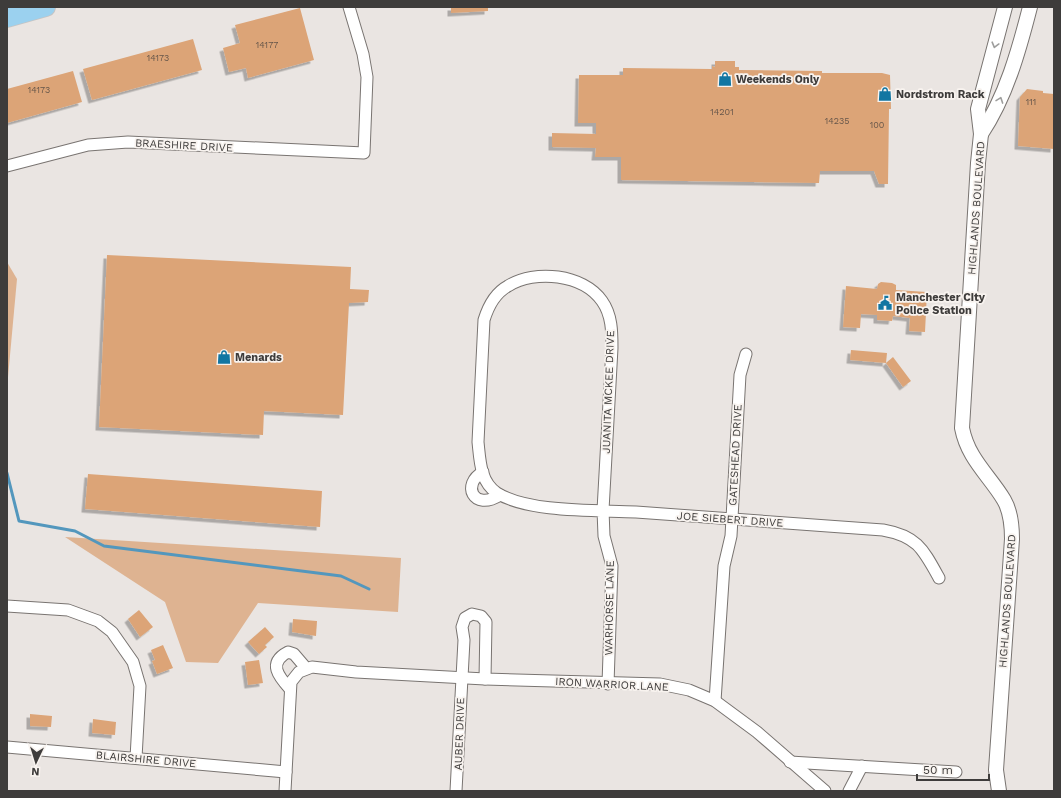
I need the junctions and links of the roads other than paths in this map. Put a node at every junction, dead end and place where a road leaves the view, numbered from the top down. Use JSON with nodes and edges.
{"nodes":[{"id":1,"x":46,"y":7,"type":"edge"},
{"id":2,"x":349,"y":7,"type":"edge"},
{"id":3,"x":1005,"y":7,"type":"edge"},
{"id":4,"x":1030,"y":7,"type":"edge"},
{"id":5,"x":7,"y":18,"type":"edge"},
{"id":6,"x":981,"y":134,"type":"junction"},
{"id":7,"x":7,"y":166,"type":"edge"},
{"id":8,"x":746,"y":354,"type":"dead end"},
{"id":9,"x":483,"y":472,"type":"junction"},
{"id":10,"x":487,"y":485,"type":"joint"},
{"id":11,"x":500,"y":495,"type":"junction"},
{"id":12,"x":603,"y":510,"type":"junction"},
{"id":13,"x":732,"y":519,"type":"junction"},
{"id":14,"x":939,"y":578,"type":"dead end"},
{"id":15,"x":7,"y":606,"type":"edge"},
{"id":16,"x":305,"y":668,"type":"junction"},
{"id":17,"x":461,"y":677,"type":"junction"},
{"id":18,"x":485,"y":679,"type":"junction"},
{"id":19,"x":608,"y":684,"type":"junction"},
{"id":20,"x":290,"y":689,"type":"junction"},
{"id":21,"x":714,"y":701,"type":"junction"},
{"id":22,"x":7,"y":747,"type":"edge"},
{"id":23,"x":136,"y":758,"type":"junction"},
{"id":24,"x":790,"y":762,"type":"junction"},
{"id":25,"x":862,"y":766,"type":"junction"},
{"id":26,"x":996,"y":770,"type":"junction"},
{"id":27,"x":286,"y":772,"type":"junction"},
{"id":28,"x":956,"y":772,"type":"dead end"},
{"id":29,"x":285,"y":791,"type":"edge"},
{"id":30,"x":456,"y":791,"type":"edge"},
{"id":31,"x":825,"y":791,"type":"edge"},
{"id":32,"x":849,"y":791,"type":"edge"},
{"id":33,"x":990,"y":791,"type":"edge"},
{"id":34,"x":999,"y":791,"type":"edge"}],
"edges":[{"from":1,"to":5,"type":"main road"},
{"from":2,"to":7,"type":"street","name":"BRAESHIRE DRIVE"},
{"from":3,"to":6,"type":"street","name":"HIGHLANDS BOULEVARD","one_way":true},
{"from":6,"to":4,"type":"street","name":"HIGHLANDS BOULEVARD","one_way":true},
{"from":6,"to":26,"type":"street","name":"HIGHLANDS BOULEVARD"},
{"from":8,"to":13,"type":"street","name":"GATESHEAD DRIVE"},
{"from":9,"to":10,"type":"street","name":"JUANITA MCKEE DRIVE"},
{"from":9,"to":11,"type":"street"},
{"from":9,"to":12,"type":"street","name":"JUANITA MCKEE DRIVE"},
{"from":10,"to":11,"type":"street","name":"JOE SIEBERT DRIVE"},
{"from":11,"to":12,"type":"street","name":"JOE SIEBERT DRIVE"},
{"from":12,"to":13,"type":"street","name":"JOE SIEBERT DRIVE"},
{"from":12,"to":19,"type":"street","name":"WARHORSE LANE"},
{"from":13,"to":14,"type":"street","name":"JOE SIEBERT DRIVE"},
{"from":13,"to":21,"type":"street","name":"GATESHEAD DRIVE"},
{"from":15,"to":23,"type":"street"},
{"from":16,"to":17,"type":"street","name":"IRON WARRIOR LANE"},
{"from":16,"to":20,"type":"street"},
{"from":16,"to":20,"type":"street"},
{"from":17,"to":18,"type":"street","name":"IRON WARRIOR LANE"},
{"from":17,"to":18,"type":"street"},
{"from":17,"to":30,"type":"street","name":"AUBER DRIVE"},
{"from":18,"to":19,"type":"street","name":"IRON WARRIOR LANE"},
{"from":19,"to":21,"type":"street","name":"IRON WARRIOR LANE"},
{"from":20,"to":27,"type":"street"},
{"from":21,"to":24,"type":"street","name":"IRON WARRIOR LANE"},
{"from":22,"to":23,"type":"street","name":"BLAIRSHIRE DRIVE"},
{"from":23,"to":27,"type":"street","name":"BLAIRSHIRE DRIVE"},
{"from":24,"to":25,"type":"street"},
{"from":24,"to":31,"type":"street","name":"IRON WARRIOR LANE"},
{"from":25,"to":28,"type":"street"},
{"from":25,"to":32,"type":"street"},
{"from":26,"to":33,"type":"street","name":"HIGHLANDS BOULEVARD"},
{"from":26,"to":34,"type":"street","name":"HIGHLANDS BOULEVARD"},
{"from":27,"to":29,"type":"street"}]}
